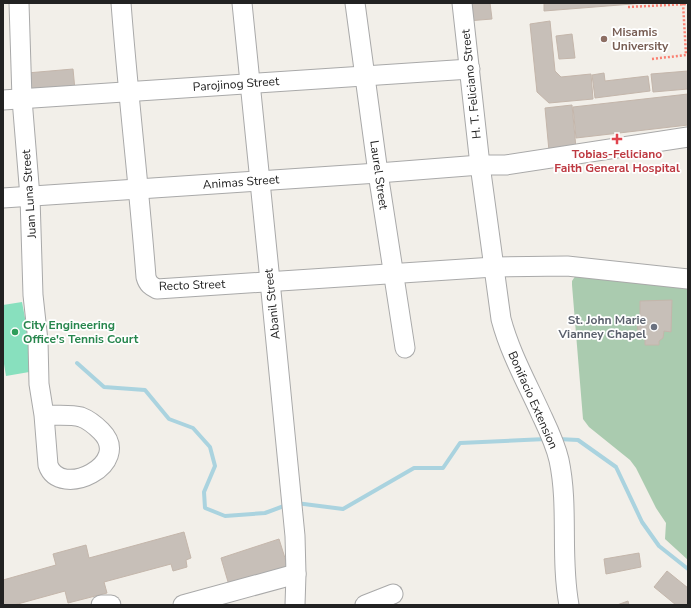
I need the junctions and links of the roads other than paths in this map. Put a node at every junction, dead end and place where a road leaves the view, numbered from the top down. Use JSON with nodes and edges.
{"nodes":[{"id":1,"x":18,"y":3,"type":"edge"},
{"id":2,"x":121,"y":3,"type":"edge"},
{"id":3,"x":242,"y":3,"type":"edge"},
{"id":4,"x":355,"y":3,"type":"edge"},
{"id":5,"x":462,"y":3,"type":"edge"},
{"id":6,"x":470,"y":69,"type":"junction"},
{"id":7,"x":365,"y":76,"type":"junction"},
{"id":8,"x":250,"y":83,"type":"junction"},
{"id":9,"x":128,"y":92,"type":"junction"},
{"id":10,"x":22,"y":99,"type":"junction"},
{"id":11,"x":3,"y":100,"type":"edge"},
{"id":12,"x":688,"y":137,"type":"edge"},
{"id":13,"x":480,"y":165,"type":"junction"},
{"id":14,"x":378,"y":173,"type":"junction"},
{"id":15,"x":259,"y":181,"type":"junction"},
{"id":16,"x":139,"y":189,"type":"junction"},
{"id":17,"x":30,"y":197,"type":"junction"},
{"id":18,"x":3,"y":198,"type":"edge"},
{"id":19,"x":494,"y":267,"type":"junction"},
{"id":20,"x":394,"y":274,"type":"junction"},
{"id":21,"x":688,"y":279,"type":"edge"},
{"id":22,"x":270,"y":281,"type":"junction"},
{"id":23,"x":405,"y":348,"type":"dead end"},
{"id":24,"x":44,"y":416,"type":"dead end"},
{"id":25,"x":296,"y":574,"type":"junction"},
{"id":26,"x":393,"y":594,"type":"dead end"},
{"id":27,"x":291,"y":603,"type":"edge"},
{"id":28,"x":101,"y":605,"type":"edge"},
{"id":29,"x":110,"y":605,"type":"edge"},
{"id":30,"x":183,"y":605,"type":"edge"},
{"id":31,"x":366,"y":605,"type":"edge"},
{"id":32,"x":569,"y":605,"type":"edge"}],
"edges":[{"from":1,"to":10,"type":"street","name":"Juan Luna Street"},
{"from":2,"to":9,"type":"street","name":"Recto Street"},
{"from":3,"to":8,"type":"street","name":"Abanil Street"},
{"from":4,"to":7,"type":"street","name":"Laurel Street"},
{"from":5,"to":6,"type":"street","name":"H. T. Feliciano Street"},
{"from":6,"to":7,"type":"street","name":"Parojinog Street"},
{"from":6,"to":13,"type":"street","name":"H. T. Feliciano Street"},
{"from":7,"to":8,"type":"street","name":"Parojinog Street"},
{"from":7,"to":14,"type":"street","name":"Laurel Street"},
{"from":8,"to":9,"type":"street","name":"Parojinog Street"},
{"from":8,"to":15,"type":"street","name":"Abanil Street"},
{"from":9,"to":10,"type":"street","name":"Parojinog Street"},
{"from":9,"to":16,"type":"street","name":"Recto Street"},
{"from":10,"to":11,"type":"street","name":"Parojinog Street"},
{"from":10,"to":17,"type":"street","name":"Juan Luna Street"},
{"from":12,"to":13,"type":"street","name":"Animas Street"},
{"from":13,"to":14,"type":"street","name":"Animas Street"},
{"from":13,"to":19,"type":"street","name":"H. T. Feliciano Street"},
{"from":14,"to":15,"type":"street","name":"Animas Street"},
{"from":14,"to":20,"type":"street","name":"Laurel Street"},
{"from":15,"to":16,"type":"street","name":"Animas Street"},
{"from":15,"to":22,"type":"street","name":"Abanil Street"},
{"from":16,"to":17,"type":"street","name":"Animas Street"},
{"from":16,"to":22,"type":"street","name":"Recto Street"},
{"from":17,"to":18,"type":"street","name":"Animas Street"},
{"from":17,"to":24,"type":"street","name":"Juan Luna Street"},
{"from":19,"to":20,"type":"street","name":"Recto Street"},
{"from":19,"to":21,"type":"street","name":"Recto Street"},
{"from":19,"to":32,"type":"street","name":"Bonifacio Extension"},
{"from":20,"to":22,"type":"street","name":"Recto Street"},
{"from":20,"to":23,"type":"street","name":"Laurel Street"},
{"from":22,"to":25,"type":"street","name":"Abanil Street"},
{"from":25,"to":27,"type":"street","name":"Abanil Street"},
{"from":25,"to":30,"type":"street"},
{"from":26,"to":31,"type":"street"},
{"from":28,"to":29,"type":"street"}]}
